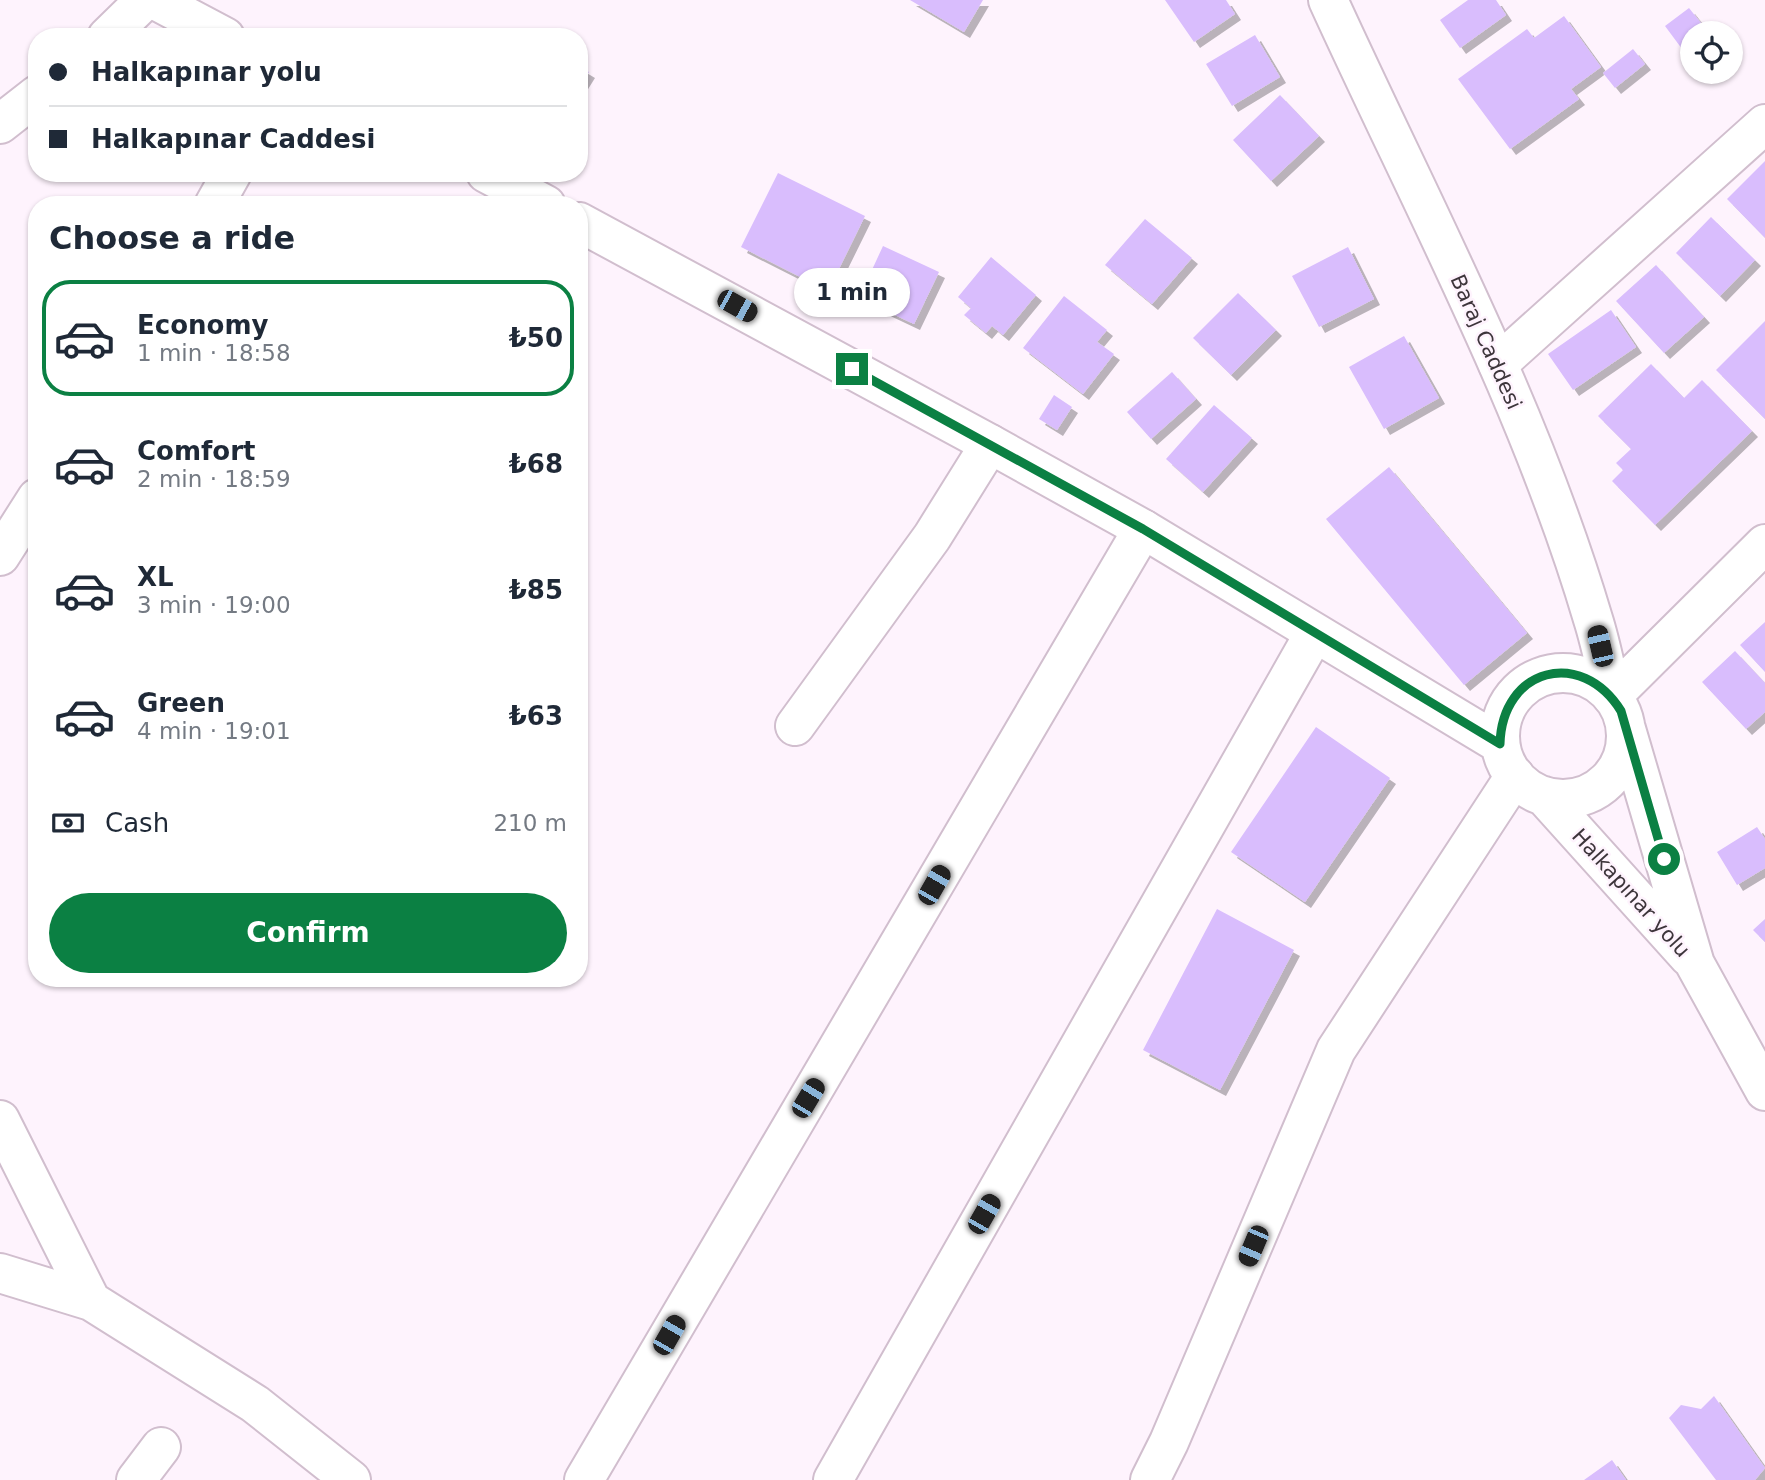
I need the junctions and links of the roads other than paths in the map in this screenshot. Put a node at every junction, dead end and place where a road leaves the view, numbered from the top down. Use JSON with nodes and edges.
{"nodes":[{"id":1,"x":145,"y":0,"type":"edge"},
{"id":2,"x":155,"y":0,"type":"edge"},
{"id":3,"x":1328,"y":0,"type":"edge"},
{"id":4,"x":116,"y":28,"type":"edge"},
{"id":5,"x":208,"y":28,"type":"edge"},
{"id":6,"x":28,"y":102,"type":"edge"},
{"id":7,"x":0,"y":124,"type":"edge"},
{"id":8,"x":1765,"y":124,"type":"edge"},
{"id":9,"x":503,"y":182,"type":"edge"},
{"id":10,"x":529,"y":196,"type":"edge"},
{"id":11,"x":588,"y":227,"type":"edge"},
{"id":12,"x":1498,"y":364,"type":"junction"},
{"id":13,"x":990,"y":444,"type":"junction"},
{"id":14,"x":28,"y":512,"type":"edge"},
{"id":15,"x":1143,"y":529,"type":"junction"},
{"id":16,"x":1765,"y":544,"type":"edge"},
{"id":17,"x":0,"y":556,"type":"edge"},
{"id":18,"x":1314,"y":634,"type":"junction"},
{"id":19,"x":1619,"y":713,"type":"junction"},
{"id":20,"x":795,"y":726,"type":"dead end"},
{"id":21,"x":1520,"y":772,"type":"junction"},
{"id":22,"x":1695,"y":964,"type":"junction"},
{"id":23,"x":1765,"y":1091,"type":"edge"},
{"id":24,"x":0,"y":1120,"type":"edge"},
{"id":25,"x":0,"y":1273,"type":"edge"},
{"id":26,"x":91,"y":1301,"type":"junction"},
{"id":27,"x":161,"y":1447,"type":"dead end"},
{"id":28,"x":136,"y":1480,"type":"edge"},
{"id":29,"x":351,"y":1480,"type":"edge"},
{"id":30,"x":584,"y":1480,"type":"edge"},
{"id":31,"x":833,"y":1480,"type":"edge"},
{"id":32,"x":1150,"y":1480,"type":"edge"}],
"edges":[{"from":1,"to":4,"type":"street"},
{"from":2,"to":5,"type":"street"},
{"from":3,"to":12,"type":"street","name":"Baraj Caddesi"},
{"from":6,"to":7,"type":"street"},
{"from":8,"to":12,"type":"street"},
{"from":9,"to":10,"type":"street"},
{"from":11,"to":13,"type":"street"},
{"from":12,"to":19,"type":"street","name":"Baraj Caddesi"},
{"from":13,"to":15,"type":"street"},
{"from":13,"to":20,"type":"street"},
{"from":14,"to":17,"type":"street"},
{"from":15,"to":18,"type":"street"},
{"from":15,"to":30,"type":"street"},
{"from":16,"to":19,"type":"street"},
{"from":18,"to":21,"type":"street"},
{"from":18,"to":31,"type":"street"},
{"from":19,"to":21,"type":"street"},
{"from":19,"to":21,"type":"street"},
{"from":19,"to":22,"type":"street","name":"Halkapınar yolu"},
{"from":21,"to":22,"type":"street","name":"Halkapınar yolu"},
{"from":21,"to":32,"type":"street"},
{"from":22,"to":23,"type":"street"},
{"from":24,"to":26,"type":"street"},
{"from":25,"to":26,"type":"street"},
{"from":26,"to":29,"type":"street"},
{"from":27,"to":28,"type":"street"}]}
